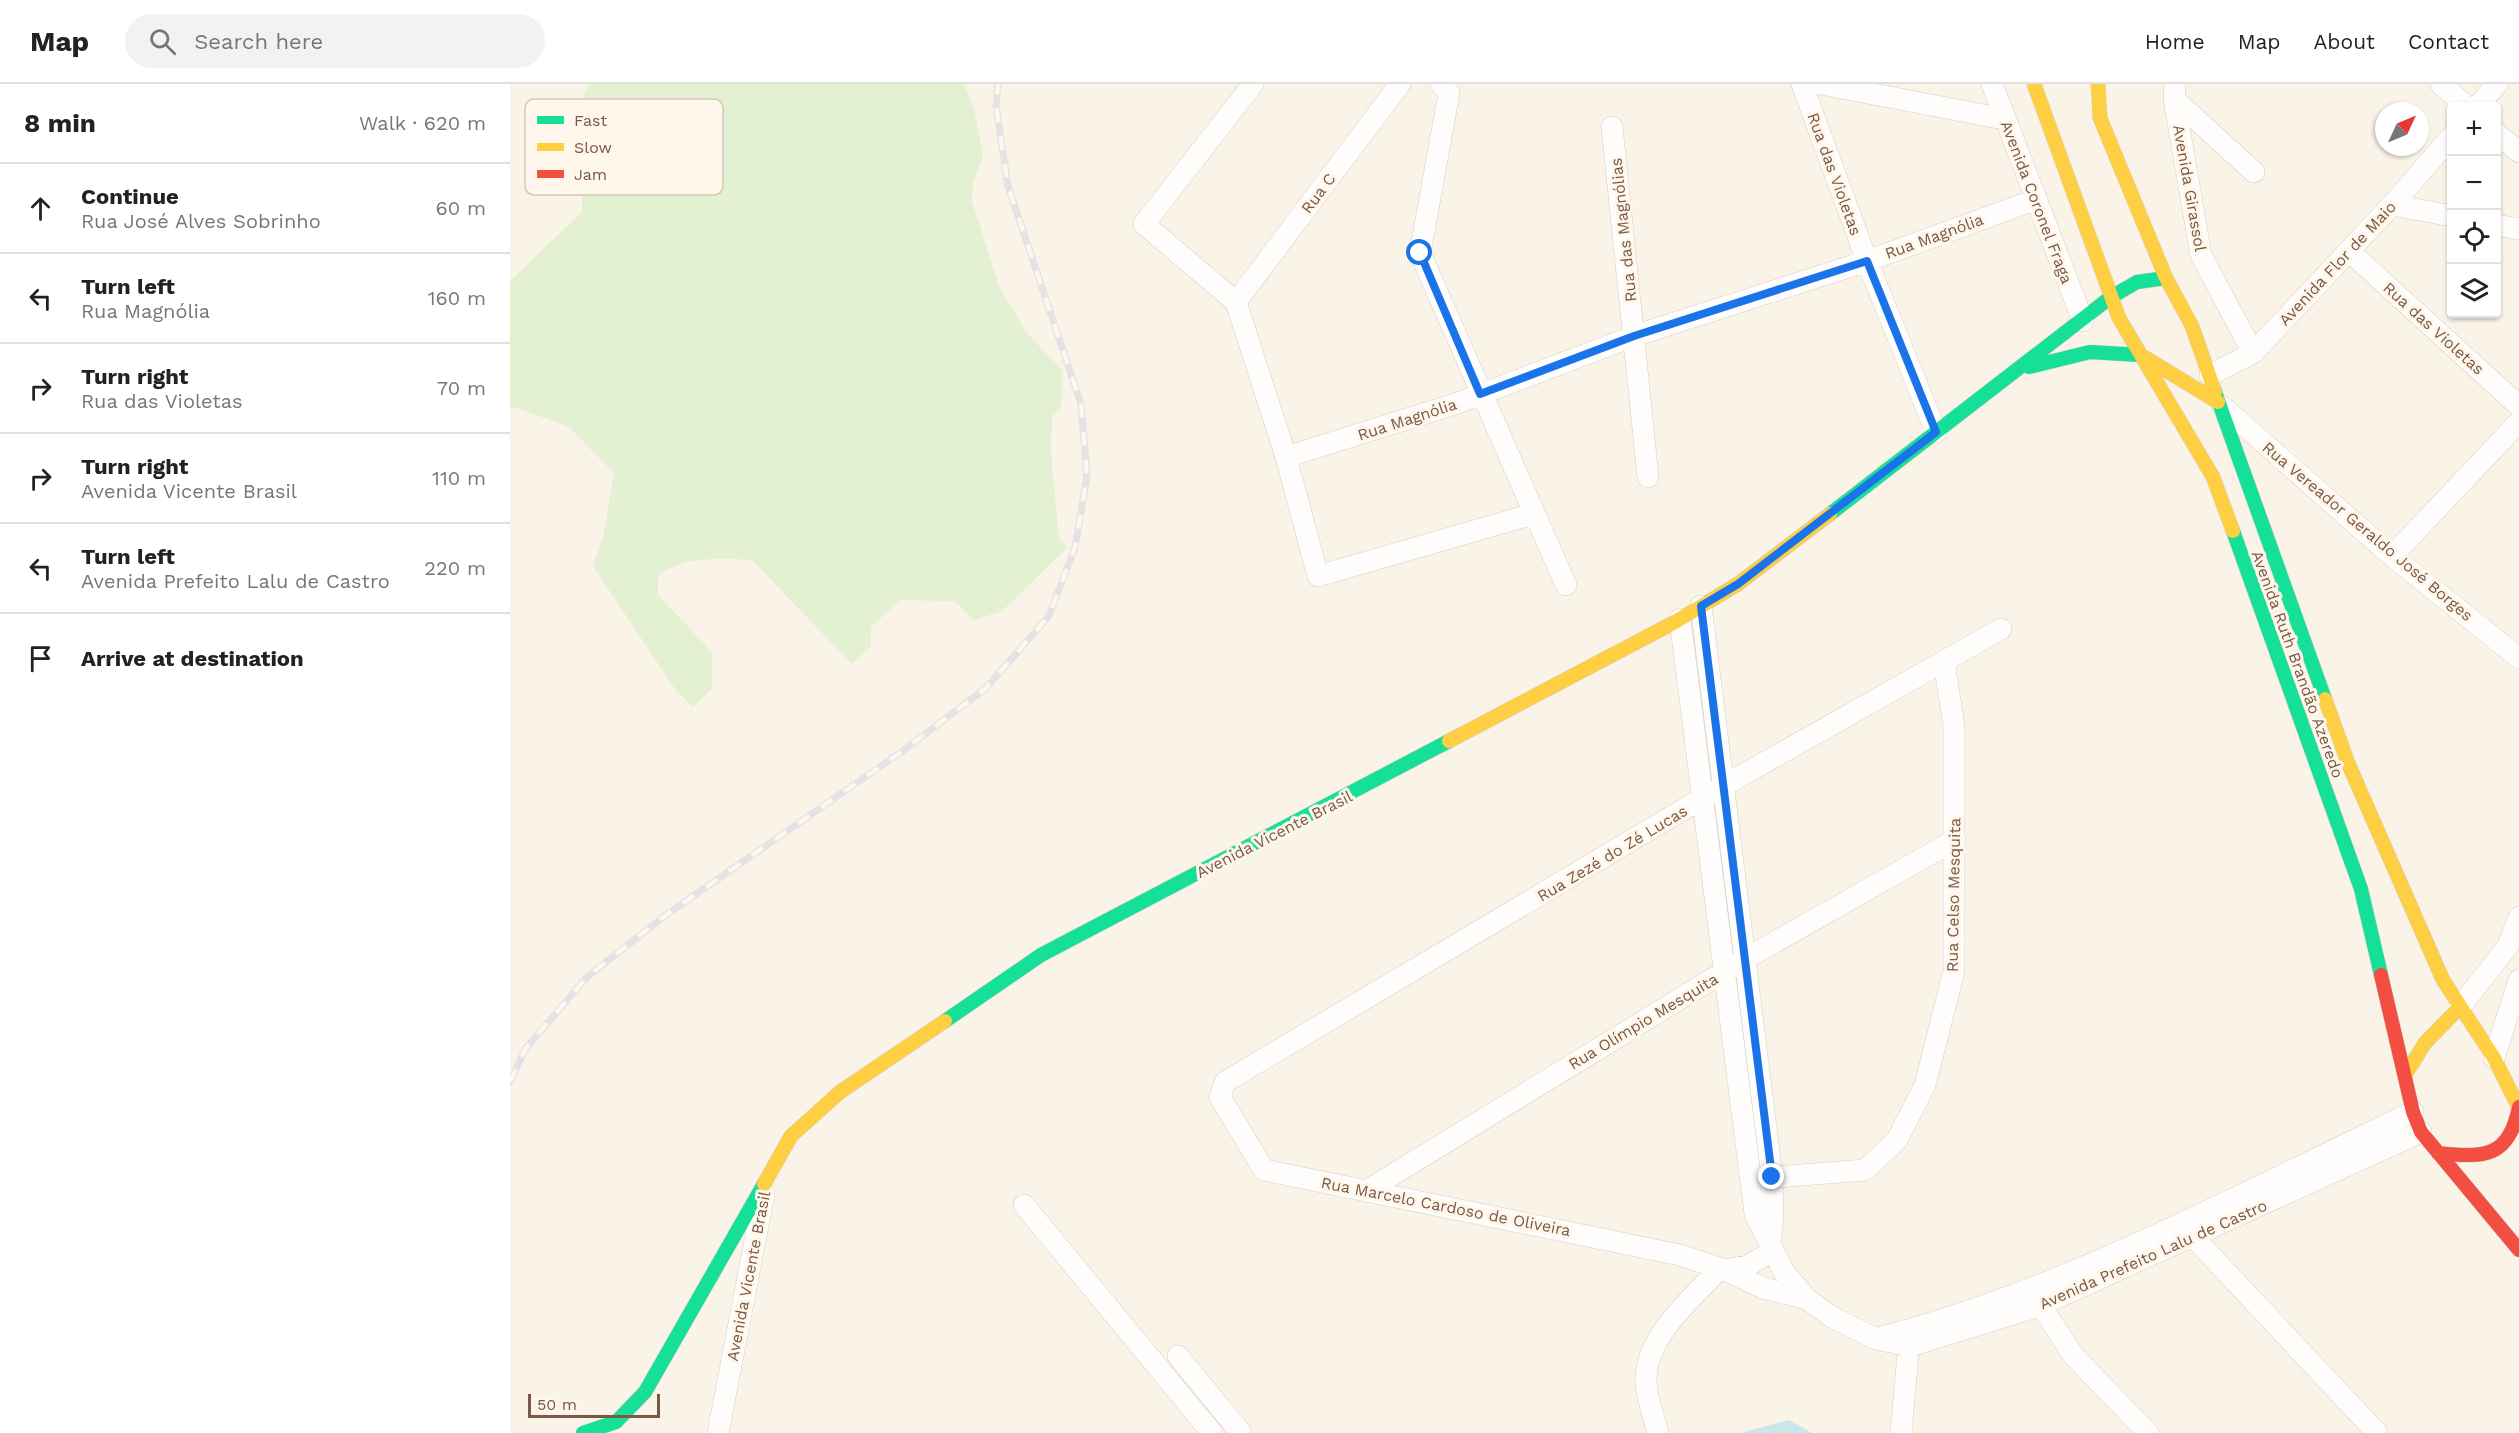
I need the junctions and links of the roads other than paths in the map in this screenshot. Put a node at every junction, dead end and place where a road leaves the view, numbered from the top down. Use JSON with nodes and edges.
{"nodes":[{"id":1,"x":1253,"y":84,"type":"edge"},
{"id":2,"x":1400,"y":84,"type":"edge"},
{"id":3,"x":1441,"y":84,"type":"edge"},
{"id":4,"x":1802,"y":84,"type":"edge"},
{"id":5,"x":1821,"y":84,"type":"edge"},
{"id":6,"x":1992,"y":84,"type":"edge"},
{"id":7,"x":2034,"y":84,"type":"edge"},
{"id":8,"x":2098,"y":84,"type":"edge"},
{"id":9,"x":2441,"y":84,"type":"edge"},
{"id":10,"x":2497,"y":84,"type":"edge"},
{"id":11,"x":2174,"y":92,"type":"edge"},
{"id":12,"x":2461,"y":102,"type":"edge"},
{"id":13,"x":2481,"y":102,"type":"edge"},
{"id":14,"x":2004,"y":119,"type":"junction"},
{"id":15,"x":1612,"y":127,"type":"dead end"},
{"id":16,"x":2501,"y":137,"type":"edge"},
{"id":17,"x":2447,"y":141,"type":"edge"},
{"id":18,"x":2519,"y":152,"type":"edge"},
{"id":19,"x":2254,"y":172,"type":"dead end"},
{"id":20,"x":2037,"y":199,"type":"junction"},
{"id":21,"x":2392,"y":205,"type":"junction"},
{"id":22,"x":2447,"y":215,"type":"edge"},
{"id":23,"x":2501,"y":226,"type":"edge"},
{"id":24,"x":2519,"y":229,"type":"edge"},
{"id":25,"x":2349,"y":251,"type":"junction"},
{"id":26,"x":1867,"y":261,"type":"junction"},
{"id":27,"x":2166,"y":278,"type":"junction"},
{"id":28,"x":2111,"y":297,"type":"junction"},
{"id":29,"x":1236,"y":302,"type":"junction"},
{"id":30,"x":2083,"y":321,"type":"junction"},
{"id":31,"x":2192,"y":326,"type":"junction"},
{"id":32,"x":1634,"y":336,"type":"junction"},
{"id":33,"x":2184,"y":338,"type":"dead end"},
{"id":34,"x":2161,"y":352,"type":"dead end"},
{"id":35,"x":2253,"y":352,"type":"junction"},
{"id":36,"x":2140,"y":355,"type":"junction"},
{"id":37,"x":2018,"y":370,"type":"junction"},
{"id":38,"x":2210,"y":375,"type":"junction"},
{"id":39,"x":1480,"y":394,"type":"junction"},
{"id":40,"x":2218,"y":402,"type":"junction"},
{"id":41,"x":2519,"y":406,"type":"edge"},
{"id":42,"x":2519,"y":422,"type":"edge"},
{"id":43,"x":1936,"y":432,"type":"junction"},
{"id":44,"x":1286,"y":457,"type":"junction"},
{"id":45,"x":1648,"y":477,"type":"dead end"},
{"id":46,"x":1533,"y":514,"type":"junction"},
{"id":47,"x":2392,"y":556,"type":"junction"},
{"id":48,"x":1566,"y":585,"type":"dead end"},
{"id":49,"x":1701,"y":606,"type":"junction"},
{"id":50,"x":1680,"y":620,"type":"junction"},
{"id":51,"x":2001,"y":629,"type":"dead end"},
{"id":52,"x":2519,"y":658,"type":"edge"},
{"id":53,"x":1944,"y":662,"type":"junction"},
{"id":54,"x":1723,"y":786,"type":"junction"},
{"id":55,"x":1703,"y":799,"type":"junction"},
{"id":56,"x":1955,"y":840,"type":"junction"},
{"id":57,"x":2519,"y":917,"type":"edge"},
{"id":58,"x":1745,"y":959,"type":"junction"},
{"id":59,"x":1724,"y":971,"type":"junction"},
{"id":60,"x":2519,"y":980,"type":"edge"},
{"id":61,"x":2460,"y":1006,"type":"junction"},
{"id":62,"x":2494,"y":1058,"type":"junction"},
{"id":63,"x":2405,"y":1075,"type":"junction"},
{"id":64,"x":1225,"y":1083,"type":"joint"},
{"id":65,"x":2519,"y":1107,"type":"edge"},
{"id":66,"x":2413,"y":1112,"type":"junction"},
{"id":67,"x":2421,"y":1132,"type":"junction"},
{"id":68,"x":2438,"y":1154,"type":"junction"},
{"id":69,"x":1761,"y":1178,"type":"junction"},
{"id":70,"x":766,"y":1182,"type":"junction"},
{"id":71,"x":1366,"y":1191,"type":"junction"},
{"id":72,"x":1024,"y":1205,"type":"dead end"},
{"id":73,"x":2186,"y":1230,"type":"junction"},
{"id":74,"x":1772,"y":1248,"type":"junction"},
{"id":75,"x":2519,"y":1250,"type":"edge"},
{"id":76,"x":1722,"y":1269,"type":"junction"},
{"id":77,"x":2035,"y":1298,"type":"junction"},
{"id":78,"x":1808,"y":1299,"type":"junction"},
{"id":79,"x":1910,"y":1338,"type":"junction"},
{"id":80,"x":1178,"y":1356,"type":"dead end"},
{"id":81,"x":583,"y":1433,"type":"edge"},
{"id":82,"x":718,"y":1433,"type":"edge"},
{"id":83,"x":1212,"y":1433,"type":"edge"},
{"id":84,"x":1241,"y":1433,"type":"edge"},
{"id":85,"x":1658,"y":1433,"type":"edge"},
{"id":86,"x":1901,"y":1433,"type":"edge"},
{"id":87,"x":2148,"y":1433,"type":"edge"},
{"id":88,"x":2377,"y":1433,"type":"edge"}],
"edges":[{"from":1,"to":29,"type":"street"},
{"from":2,"to":29,"type":"street","name":"Rua C"},
{"from":3,"to":39,"type":"street"},
{"from":4,"to":26,"type":"street","name":"Rua das Violetas"},
{"from":5,"to":14,"type":"street"},
{"from":6,"to":14,"type":"street","name":"Avenida Coronel Fraga"},
{"from":7,"to":28,"type":"main road","name":"Avenida Ruth Brandão Azeredo"},
{"from":8,"to":27,"type":"main road","name":"Avenida Ruth Brandão Azeredo"},
{"from":9,"to":12,"type":"street"},
{"from":10,"to":13,"type":"street"},
{"from":11,"to":19,"type":"street"},
{"from":11,"to":35,"type":"street","name":"Avenida Girassol"},
{"from":14,"to":20,"type":"street","name":"Avenida Coronel Fraga"},
{"from":15,"to":32,"type":"street","name":"Rua das Magnólias"},
{"from":16,"to":18,"type":"street"},
{"from":17,"to":21,"type":"street","name":"Avenida Flor de Maio"},
{"from":20,"to":26,"type":"street","name":"Rua Magnólia"},
{"from":20,"to":30,"type":"street","name":"Avenida Coronel Fraga"},
{"from":21,"to":22,"type":"street"},
{"from":21,"to":25,"type":"street","name":"Avenida Flor de Maio"},
{"from":23,"to":24,"type":"street"},
{"from":25,"to":35,"type":"street","name":"Avenida Flor de Maio"},
{"from":25,"to":41,"type":"street","name":"Rua das Violetas"},
{"from":26,"to":32,"type":"street","name":"Rua Magnólia"},
{"from":26,"to":43,"type":"street","name":"Rua das Violetas"},
{"from":27,"to":28,"type":"main road","name":"Avenida Vicente Brasil"},
{"from":27,"to":31,"type":"main road","name":"Avenida Ruth Brandão Azeredo"},
{"from":28,"to":30,"type":"main road","name":"Avenida Vicente Brasil"},
{"from":28,"to":36,"type":"main road","name":"Avenida Ruth Brandão Azeredo"},
{"from":29,"to":44,"type":"street"},
{"from":30,"to":37,"type":"main road","name":"Avenida Vicente Brasil"},
{"from":31,"to":33,"type":"main road"},
{"from":31,"to":38,"type":"main road","name":"Avenida Ruth Brandão Azeredo"},
{"from":32,"to":39,"type":"street","name":"Rua Magnólia"},
{"from":32,"to":45,"type":"street","name":"Rua das Magnólias"},
{"from":34,"to":36,"type":"main road","name":"Avenida Vicente Brasil"},
{"from":35,"to":38,"type":"street","name":"Avenida Flor de Maio"},
{"from":36,"to":37,"type":"main road","name":"Avenida Vicente Brasil"},
{"from":36,"to":40,"type":"main road"},
{"from":36,"to":63,"type":"main road","name":"Avenida Ruth Brandão Azeredo"},
{"from":37,"to":43,"type":"main road","name":"Avenida Vicente Brasil"},
{"from":38,"to":40,"type":"main road","name":"Avenida Ruth Brandão Azeredo"},
{"from":39,"to":44,"type":"street","name":"Rua Magnólia"},
{"from":39,"to":46,"type":"street"},
{"from":40,"to":47,"type":"street","name":"Rua Vereador Geraldo José Borges"},
{"from":40,"to":61,"type":"main road","name":"Avenida Ruth Brandão Azeredo"},
{"from":42,"to":47,"type":"street"},
{"from":43,"to":49,"type":"main road","name":"Avenida Vicente Brasil"},
{"from":44,"to":46,"type":"street"},
{"from":46,"to":48,"type":"street"},
{"from":47,"to":52,"type":"street","name":"Rua Vereador Geraldo José Borges"},
{"from":49,"to":50,"type":"main road","name":"Avenida Vicente Brasil"},
{"from":49,"to":54,"type":"street"},
{"from":50,"to":55,"type":"street"},
{"from":50,"to":70,"type":"main road","name":"Avenida Vicente Brasil"},
{"from":51,"to":53,"type":"street","name":"Rua Zezé do Zé Lucas"},
{"from":53,"to":54,"type":"street","name":"Rua Zezé do Zé Lucas"},
{"from":53,"to":56,"type":"street","name":"Rua Celso Mesquita"},
{"from":54,"to":55,"type":"street","name":"Rua Zezé do Zé Lucas"},
{"from":54,"to":58,"type":"street"},
{"from":55,"to":59,"type":"street"},
{"from":55,"to":64,"type":"street","name":"Rua Zezé do Zé Lucas"},
{"from":56,"to":58,"type":"street","name":"Rua Olímpio Mesquita"},
{"from":56,"to":69,"type":"street","name":"Rua Celso Mesquita"},
{"from":57,"to":61,"type":"street"},
{"from":58,"to":59,"type":"street","name":"Rua Olímpio Mesquita"},
{"from":58,"to":69,"type":"street"},
{"from":59,"to":69,"type":"street"},
{"from":59,"to":71,"type":"street","name":"Rua Olímpio Mesquita"},
{"from":60,"to":62,"type":"street"},
{"from":61,"to":62,"type":"main road","name":"Avenida Ruth Brandão Azeredo"},
{"from":61,"to":63,"type":"main road"},
{"from":62,"to":65,"type":"main road","name":"Avenida Ruth Brandão Azeredo"},
{"from":63,"to":66,"type":"main road","name":"Avenida Ruth Brandão Azeredo"},
{"from":64,"to":71,"type":"street","name":"Rua Marcelo Cardoso de Oliveira"},
{"from":65,"to":68,"type":"main road"},
{"from":66,"to":67,"type":"main road","name":"Avenida Ruth Brandão Azeredo"},
{"from":66,"to":73,"type":"street","name":"Avenida Prefeito Lalu de Castro"},
{"from":67,"to":68,"type":"main road","name":"Avenida Ruth Brandão Azeredo"},
{"from":67,"to":73,"type":"street","name":"Avenida Prefeito Lalu de Castro"},
{"from":68,"to":75,"type":"main road","name":"Avenida Ruth Brandão Azeredo"},
{"from":69,"to":74,"type":"street"},
{"from":70,"to":81,"type":"main road"},
{"from":70,"to":82,"type":"street","name":"Avenida Vicente Brasil"},
{"from":71,"to":76,"type":"street","name":"Rua Marcelo Cardoso de Oliveira"},
{"from":72,"to":83,"type":"street"},
{"from":73,"to":77,"type":"street","name":"Avenida Prefeito Lalu de Castro"},
{"from":73,"to":88,"type":"street"},
{"from":74,"to":76,"type":"street"},
{"from":74,"to":78,"type":"street","name":"Avenida Prefeito Lalu de Castro"},
{"from":76,"to":78,"type":"street","name":"Rua Marcelo Cardoso de Oliveira"},
{"from":76,"to":85,"type":"street"},
{"from":77,"to":79,"type":"street","name":"Avenida Prefeito Lalu de Castro"},
{"from":77,"to":87,"type":"street"},
{"from":78,"to":79,"type":"street","name":"Avenida Prefeito Lalu de Castro"},
{"from":79,"to":86,"type":"street"},
{"from":80,"to":84,"type":"street"}]}
